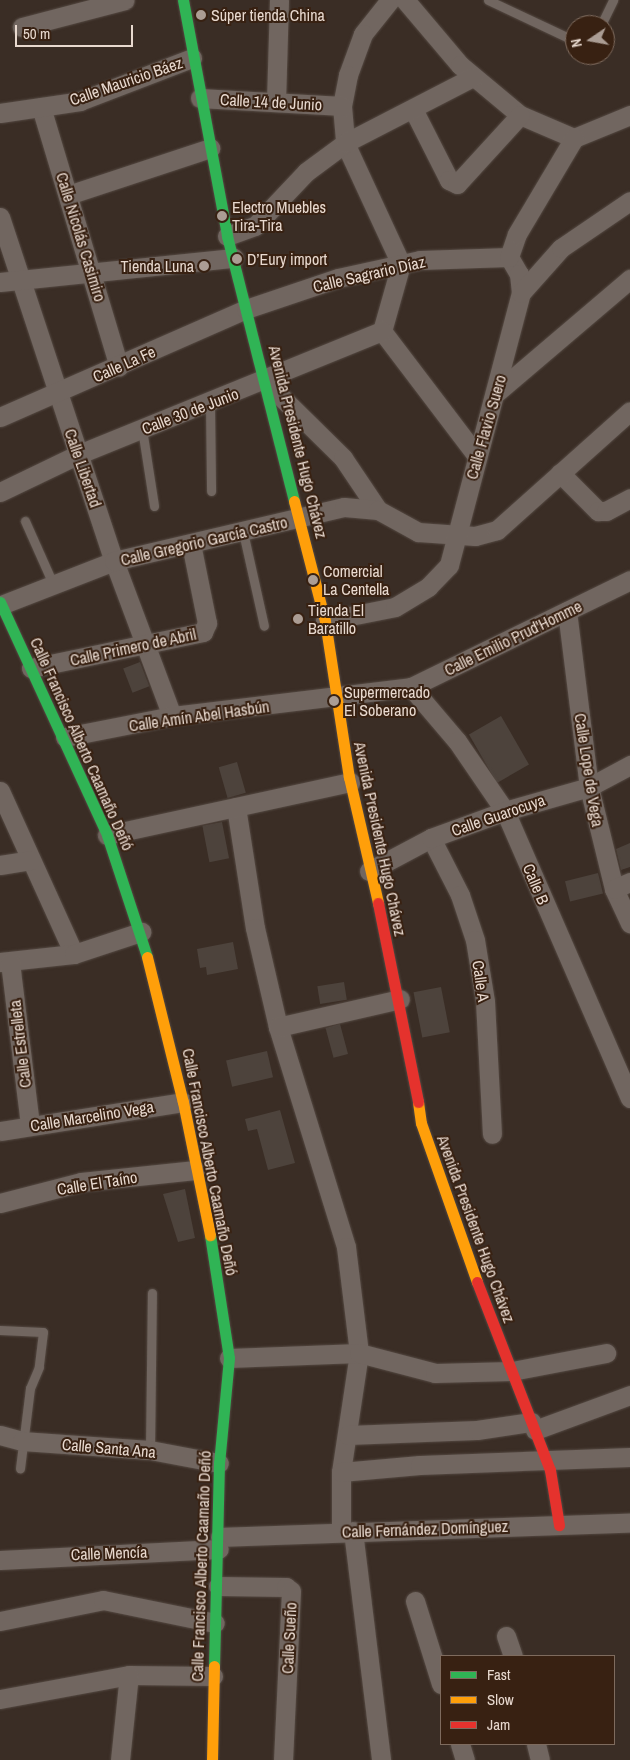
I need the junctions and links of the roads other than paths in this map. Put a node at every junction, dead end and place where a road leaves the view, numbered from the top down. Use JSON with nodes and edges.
{"nodes":[{"id":1,"x":125,"y":0,"type":"edge"},
{"id":2,"x":184,"y":0,"type":"edge"},
{"id":3,"x":279,"y":0,"type":"edge"},
{"id":4,"x":390,"y":0,"type":"edge"},
{"id":5,"x":405,"y":0,"type":"edge"},
{"id":6,"x":488,"y":0,"type":"edge"},
{"id":7,"x":613,"y":0,"type":"edge"},
{"id":8,"x":606,"y":15,"type":"edge"},
{"id":9,"x":22,"y":28,"type":"dead end"},
{"id":10,"x":565,"y":36,"type":"edge"},
{"id":11,"x":192,"y":58,"type":"junction"},
{"id":12,"x":473,"y":77,"type":"junction"},
{"id":13,"x":200,"y":98,"type":"junction"},
{"id":14,"x":276,"y":102,"type":"junction"},
{"id":15,"x":342,"y":106,"type":"junction"},
{"id":16,"x":41,"y":107,"type":"junction"},
{"id":17,"x":414,"y":109,"type":"junction"},
{"id":18,"x":0,"y":113,"type":"edge"},
{"id":19,"x":520,"y":115,"type":"junction"},
{"id":20,"x":630,"y":115,"type":"edge"},
{"id":21,"x":574,"y":138,"type":"junction"},
{"id":22,"x":345,"y":143,"type":"junction"},
{"id":23,"x":210,"y":148,"type":"junction"},
{"id":24,"x":68,"y":195,"type":"junction"},
{"id":25,"x":630,"y":201,"type":"edge"},
{"id":26,"x":0,"y":217,"type":"edge"},
{"id":27,"x":227,"y":236,"type":"junction"},
{"id":28,"x":510,"y":257,"type":"junction"},
{"id":29,"x":234,"y":258,"type":"junction"},
{"id":30,"x":401,"y":264,"type":"junction"},
{"id":31,"x":92,"y":274,"type":"junction"},
{"id":32,"x":630,"y":278,"type":"edge"},
{"id":33,"x":20,"y":280,"type":"junction"},
{"id":34,"x":0,"y":282,"type":"edge"},
{"id":35,"x":520,"y":293,"type":"junction"},
{"id":36,"x":246,"y":309,"type":"junction"},
{"id":37,"x":382,"y":332,"type":"junction"},
{"id":38,"x":119,"y":367,"type":"junction"},
{"id":39,"x":266,"y":382,"type":"junction"},
{"id":40,"x":497,"y":392,"type":"junction"},
{"id":41,"x":56,"y":394,"type":"junction"},
{"id":42,"x":210,"y":403,"type":"junction"},
{"id":43,"x":630,"y":411,"type":"edge"},
{"id":44,"x":0,"y":417,"type":"edge"},
{"id":45,"x":142,"y":429,"type":"junction"},
{"id":46,"x":79,"y":454,"type":"junction"},
{"id":47,"x":477,"y":456,"type":"junction"},
{"id":48,"x":560,"y":472,"type":"junction"},
{"id":49,"x":211,"y":491,"type":"dead end"},
{"id":50,"x":0,"y":492,"type":"edge"},
{"id":51,"x":630,"y":498,"type":"edge"},
{"id":52,"x":154,"y":506,"type":"dead end"},
{"id":53,"x":378,"y":510,"type":"junction"},
{"id":54,"x":301,"y":519,"type":"junction"},
{"id":55,"x":25,"y":521,"type":"dead end"},
{"id":56,"x":243,"y":532,"type":"junction"},
{"id":57,"x":456,"y":535,"type":"junction"},
{"id":58,"x":190,"y":544,"type":"junction"},
{"id":59,"x":114,"y":561,"type":"junction"},
{"id":60,"x":630,"y":580,"type":"edge"},
{"id":61,"x":54,"y":584,"type":"junction"},
{"id":62,"x":1,"y":603,"type":"edge"},
{"id":63,"x":567,"y":611,"type":"junction"},
{"id":64,"x":325,"y":621,"type":"junction"},
{"id":65,"x":264,"y":626,"type":"dead end"},
{"id":66,"x":148,"y":644,"type":"junction"},
{"id":67,"x":32,"y":668,"type":"junction"},
{"id":68,"x":411,"y":687,"type":"junction"},
{"id":69,"x":334,"y":699,"type":"junction"},
{"id":70,"x":172,"y":716,"type":"junction"},
{"id":71,"x":65,"y":737,"type":"junction"},
{"id":72,"x":630,"y":765,"type":"edge"},
{"id":73,"x":350,"y":782,"type":"junction"},
{"id":74,"x":589,"y":787,"type":"junction"},
{"id":75,"x":0,"y":791,"type":"edge"},
{"id":76,"x":236,"y":807,"type":"junction"},
{"id":77,"x":506,"y":810,"type":"junction"},
{"id":78,"x":107,"y":835,"type":"junction"},
{"id":79,"x":431,"y":838,"type":"junction"},
{"id":80,"x":31,"y":860,"type":"junction"},
{"id":81,"x":0,"y":865,"type":"edge"},
{"id":82,"x":369,"y":871,"type":"junction"},
{"id":83,"x":622,"y":886,"type":"edge"},
{"id":84,"x":630,"y":923,"type":"edge"},
{"id":85,"x":141,"y":932,"type":"junction"},
{"id":86,"x":74,"y":954,"type":"junction"},
{"id":87,"x":5,"y":962,"type":"edge"},
{"id":88,"x":400,"y":999,"type":"junction"},
{"id":89,"x":278,"y":1027,"type":"junction"},
{"id":90,"x":630,"y":1098,"type":"edge"},
{"id":91,"x":183,"y":1102,"type":"junction"},
{"id":92,"x":30,"y":1125,"type":"junction"},
{"id":93,"x":0,"y":1131,"type":"edge"},
{"id":94,"x":492,"y":1134,"type":"dead end"},
{"id":95,"x":194,"y":1170,"type":"junction"},
{"id":96,"x":0,"y":1203,"type":"edge"},
{"id":97,"x":152,"y":1293,"type":"dead end"},
{"id":98,"x":0,"y":1330,"type":"edge"},
{"id":99,"x":359,"y":1353,"type":"junction"},
{"id":100,"x":606,"y":1353,"type":"dead end"},
{"id":101,"x":229,"y":1358,"type":"junction"},
{"id":102,"x":512,"y":1372,"type":"junction"},
{"id":103,"x":630,"y":1395,"type":"edge"},
{"id":104,"x":533,"y":1426,"type":"junction"},
{"id":105,"x":0,"y":1435,"type":"edge"},
{"id":106,"x":348,"y":1435,"type":"junction"},
{"id":107,"x":22,"y":1441,"type":"junction"},
{"id":108,"x":150,"y":1450,"type":"junction"},
{"id":109,"x":630,"y":1457,"type":"edge"},
{"id":110,"x":547,"y":1460,"type":"junction"},
{"id":111,"x":219,"y":1462,"type":"junction"},
{"id":112,"x":20,"y":1468,"type":"dead end"},
{"id":113,"x":341,"y":1472,"type":"junction"},
{"id":114,"x":630,"y":1523,"type":"edge"},
{"id":115,"x":560,"y":1525,"type":"junction"},
{"id":116,"x":347,"y":1531,"type":"junction"},
{"id":117,"x":219,"y":1543,"type":"junction"},
{"id":118,"x":0,"y":1560,"type":"edge"},
{"id":119,"x":218,"y":1586,"type":"junction"},
{"id":120,"x":415,"y":1601,"type":"dead end"},
{"id":121,"x":0,"y":1621,"type":"edge"},
{"id":122,"x":216,"y":1623,"type":"junction"},
{"id":123,"x":506,"y":1636,"type":"dead end"},
{"id":124,"x":513,"y":1655,"type":"edge"},
{"id":125,"x":130,"y":1675,"type":"junction"},
{"id":126,"x":214,"y":1676,"type":"junction"},
{"id":127,"x":440,"y":1681,"type":"edge"},
{"id":128,"x":0,"y":1700,"type":"edge"},
{"id":129,"x":460,"y":1745,"type":"edge"},
{"id":130,"x":536,"y":1745,"type":"edge"},
{"id":131,"x":120,"y":1760,"type":"edge"},
{"id":132,"x":212,"y":1760,"type":"edge"},
{"id":133,"x":283,"y":1760,"type":"edge"},
{"id":134,"x":380,"y":1760,"type":"edge"},
{"id":135,"x":465,"y":1760,"type":"edge"},
{"id":136,"x":540,"y":1760,"type":"edge"}],
"edges":[{"from":1,"to":9,"type":"street"},
{"from":2,"to":11,"type":"main road","name":"Avenida Presidente Hugo Chávez"},
{"from":3,"to":14,"type":"street"},
{"from":4,"to":15,"type":"street"},
{"from":5,"to":12,"type":"street"},
{"from":6,"to":10,"type":"lane"},
{"from":7,"to":8,"type":"lane"},
{"from":11,"to":13,"type":"main road","name":"Avenida Presidente Hugo Chávez"},
{"from":11,"to":16,"type":"street","name":"Calle Mauricio Báez"},
{"from":12,"to":17,"type":"street"},
{"from":12,"to":19,"type":"street"},
{"from":13,"to":14,"type":"street","name":"Calle 14 de Junio"},
{"from":13,"to":23,"type":"main road","name":"Avenida Presidente Hugo Chávez"},
{"from":14,"to":15,"type":"street","name":"Calle 14 de Junio"},
{"from":15,"to":22,"type":"street"},
{"from":16,"to":18,"type":"street","name":"Calle Mauricio Báez"},
{"from":16,"to":24,"type":"street","name":"Calle Nicolás Casimiro"},
{"from":17,"to":19,"type":"street"},
{"from":17,"to":22,"type":"street"},
{"from":19,"to":21,"type":"street"},
{"from":20,"to":21,"type":"street"},
{"from":21,"to":28,"type":"street"},
{"from":22,"to":27,"type":"street"},
{"from":22,"to":30,"type":"street"},
{"from":23,"to":24,"type":"street"},
{"from":23,"to":27,"type":"main road","name":"Avenida Presidente Hugo Chávez"},
{"from":24,"to":31,"type":"street","name":"Calle Nicolás Casimiro"},
{"from":25,"to":35,"type":"street","name":"Calle Flavio Suero"},
{"from":26,"to":33,"type":"street","name":"Calle Libertad"},
{"from":27,"to":29,"type":"main road","name":"Avenida Presidente Hugo Chávez"},
{"from":28,"to":30,"type":"street","name":"Calle Sagrario Díaz"},
{"from":28,"to":35,"type":"street"},
{"from":29,"to":31,"type":"street"},
{"from":29,"to":36,"type":"main road","name":"Avenida Presidente Hugo Chávez"},
{"from":30,"to":36,"type":"street","name":"Calle Sagrario Díaz"},
{"from":30,"to":37,"type":"street"},
{"from":31,"to":33,"type":"street"},
{"from":31,"to":38,"type":"street","name":"Calle Nicolás Casimiro"},
{"from":32,"to":40,"type":"street"},
{"from":33,"to":34,"type":"street"},
{"from":33,"to":41,"type":"street","name":"Calle Libertad"},
{"from":35,"to":40,"type":"street","name":"Calle Flavio Suero"},
{"from":36,"to":38,"type":"street","name":"Calle La Fe"},
{"from":36,"to":39,"type":"main road","name":"Avenida Presidente Hugo Chávez"},
{"from":37,"to":39,"type":"street","name":"Calle 30 de Junio"},
{"from":37,"to":47,"type":"street"},
{"from":38,"to":41,"type":"street","name":"Calle La Fe"},
{"from":39,"to":42,"type":"street","name":"Calle 30 de Junio"},
{"from":39,"to":53,"type":"street"},
{"from":39,"to":54,"type":"main road","name":"Avenida Presidente Hugo Chávez"},
{"from":40,"to":47,"type":"street","name":"Calle Flavio Suero"},
{"from":41,"to":44,"type":"street","name":"Calle La Fe"},
{"from":41,"to":46,"type":"street","name":"Calle Libertad"},
{"from":42,"to":45,"type":"street","name":"Calle 30 de Junio"},
{"from":42,"to":49,"type":"lane"},
{"from":43,"to":48,"type":"street","name":"Calle Gregorio García Castro"},
{"from":45,"to":46,"type":"street","name":"Calle 30 de Junio"},
{"from":45,"to":52,"type":"lane"},
{"from":46,"to":50,"type":"street","name":"Calle 30 de Junio"},
{"from":46,"to":59,"type":"street","name":"Calle Libertad"},
{"from":47,"to":57,"type":"street","name":"Calle Flavio Suero"},
{"from":48,"to":51,"type":"street"},
{"from":48,"to":57,"type":"street","name":"Calle Gregorio García Castro"},
{"from":53,"to":54,"type":"street","name":"Calle Gregorio García Castro"},
{"from":53,"to":57,"type":"street","name":"Calle Gregorio García Castro"},
{"from":54,"to":56,"type":"street","name":"Calle Gregorio García Castro"},
{"from":54,"to":64,"type":"main road","name":"Avenida Presidente Hugo Chávez"},
{"from":55,"to":61,"type":"lane"},
{"from":56,"to":58,"type":"street","name":"Calle Gregorio García Castro"},
{"from":56,"to":65,"type":"lane"},
{"from":57,"to":64,"type":"street","name":"Calle Flavio Suero"},
{"from":58,"to":59,"type":"street","name":"Calle Gregorio García Castro"},
{"from":58,"to":66,"type":"street","name":"Calle Primero de Abril"},
{"from":59,"to":61,"type":"street","name":"Calle Gregorio García Castro"},
{"from":59,"to":66,"type":"street","name":"Calle Libertad"},
{"from":60,"to":63,"type":"street","name":"Calle Emilio Prud'Homme"},
{"from":61,"to":62,"type":"street","name":"Calle Gregorio García Castro"},
{"from":62,"to":67,"type":"main road","name":"Calle Francisco Alberto Caamaño Deñó"},
{"from":63,"to":68,"type":"street","name":"Calle Emilio Prud'Homme"},
{"from":63,"to":74,"type":"street","name":"Calle Lope de Vega"},
{"from":64,"to":69,"type":"main road","name":"Avenida Presidente Hugo Chávez"},
{"from":66,"to":67,"type":"street","name":"Calle Primero de Abril"},
{"from":66,"to":70,"type":"street","name":"Calle Libertad"},
{"from":67,"to":71,"type":"main road","name":"Calle Francisco Alberto Caamaño Deñó"},
{"from":68,"to":69,"type":"street","name":"Calle Emilio Prud'Homme"},
{"from":68,"to":77,"type":"street","name":"Calle B"},
{"from":69,"to":70,"type":"street","name":"Calle Amín Abel Hasbún"},
{"from":69,"to":73,"type":"main road","name":"Avenida Presidente Hugo Chávez"},
{"from":70,"to":71,"type":"street","name":"Calle Amín Abel Hasbún"},
{"from":71,"to":78,"type":"main road","name":"Calle Francisco Alberto Caamaño Deñó"},
{"from":72,"to":74,"type":"street","name":"Calle Guarocuya"},
{"from":73,"to":76,"type":"street"},
{"from":73,"to":82,"type":"main road","name":"Avenida Presidente Hugo Chávez"},
{"from":74,"to":77,"type":"street","name":"Calle Guarocuya"},
{"from":74,"to":83,"type":"street","name":"Calle Lope de Vega"},
{"from":75,"to":80,"type":"street"},
{"from":76,"to":78,"type":"street"},
{"from":76,"to":89,"type":"street"},
{"from":77,"to":79,"type":"street","name":"Calle Guarocuya"},
{"from":77,"to":90,"type":"street","name":"Calle B"},
{"from":78,"to":85,"type":"main road","name":"Calle Francisco Alberto Caamaño Deñó"},
{"from":79,"to":82,"type":"street","name":"Calle Guarocuya"},
{"from":79,"to":94,"type":"street","name":"Calle A"},
{"from":80,"to":81,"type":"street"},
{"from":80,"to":86,"type":"street"},
{"from":82,"to":88,"type":"main road","name":"Avenida Presidente Hugo Chávez"},
{"from":83,"to":84,"type":"street","name":"Calle Lope de Vega"},
{"from":85,"to":86,"type":"street"},
{"from":85,"to":91,"type":"main road","name":"Calle Francisco Alberto Caamaño Deñó"},
{"from":86,"to":87,"type":"street"},
{"from":87,"to":92,"type":"street","name":"Calle Estrelleta"},
{"from":88,"to":89,"type":"street"},
{"from":88,"to":102,"type":"main road","name":"Avenida Presidente Hugo Chávez"},
{"from":89,"to":99,"type":"street"},
{"from":91,"to":92,"type":"street","name":"Calle Marcelino Vega"},
{"from":91,"to":95,"type":"main road","name":"Calle Francisco Alberto Caamaño Deñó"},
{"from":92,"to":93,"type":"street","name":"Calle Marcelino Vega"},
{"from":95,"to":96,"type":"street","name":"Calle El Taíno"},
{"from":95,"to":101,"type":"main road","name":"Calle Francisco Alberto Caamaño Deñó"},
{"from":97,"to":108,"type":"lane"},
{"from":98,"to":107,"type":"lane"},
{"from":99,"to":101,"type":"street"},
{"from":99,"to":102,"type":"street"},
{"from":99,"to":106,"type":"street"},
{"from":100,"to":102,"type":"street"},
{"from":101,"to":111,"type":"main road","name":"Calle Francisco Alberto Caamaño Deñó"},
{"from":102,"to":104,"type":"main road","name":"Avenida Presidente Hugo Chávez"},
{"from":103,"to":104,"type":"street"},
{"from":104,"to":106,"type":"street"},
{"from":104,"to":110,"type":"main road","name":"Avenida Presidente Hugo Chávez"},
{"from":105,"to":107,"type":"street","name":"Calle Santa Ana"},
{"from":106,"to":113,"type":"street"},
{"from":107,"to":108,"type":"street","name":"Calle Santa Ana"},
{"from":107,"to":112,"type":"lane"},
{"from":108,"to":111,"type":"street","name":"Calle Santa Ana"},
{"from":109,"to":110,"type":"street"},
{"from":110,"to":113,"type":"street"},
{"from":110,"to":115,"type":"main road","name":"Avenida Presidente Hugo Chávez"},
{"from":111,"to":117,"type":"main road","name":"Calle Francisco Alberto Caamaño Deñó"},
{"from":113,"to":116,"type":"street"},
{"from":114,"to":115,"type":"street","name":"Calle Fernández Domínguez"},
{"from":115,"to":116,"type":"street","name":"Calle Fernández Domínguez"},
{"from":116,"to":117,"type":"street","name":"Calle Fernández Domínguez"},
{"from":116,"to":134,"type":"street"},
{"from":117,"to":118,"type":"street","name":"Calle Mencía"},
{"from":117,"to":119,"type":"main road","name":"Calle Francisco Alberto Caamaño Deñó"},
{"from":119,"to":122,"type":"main road","name":"Calle Francisco Alberto Caamaño Deñó"},
{"from":119,"to":133,"type":"street","name":"Calle Sueño"},
{"from":120,"to":127,"type":"street"},
{"from":121,"to":122,"type":"street"},
{"from":122,"to":126,"type":"main road","name":"Calle Francisco Alberto Caamaño Deñó"},
{"from":123,"to":124,"type":"street"},
{"from":125,"to":126,"type":"street"},
{"from":125,"to":128,"type":"street"},
{"from":125,"to":131,"type":"street"},
{"from":126,"to":132,"type":"main road","name":"Calle Francisco Alberto Caamaño Deñó"},
{"from":129,"to":135,"type":"street"},
{"from":130,"to":136,"type":"street"}]}
